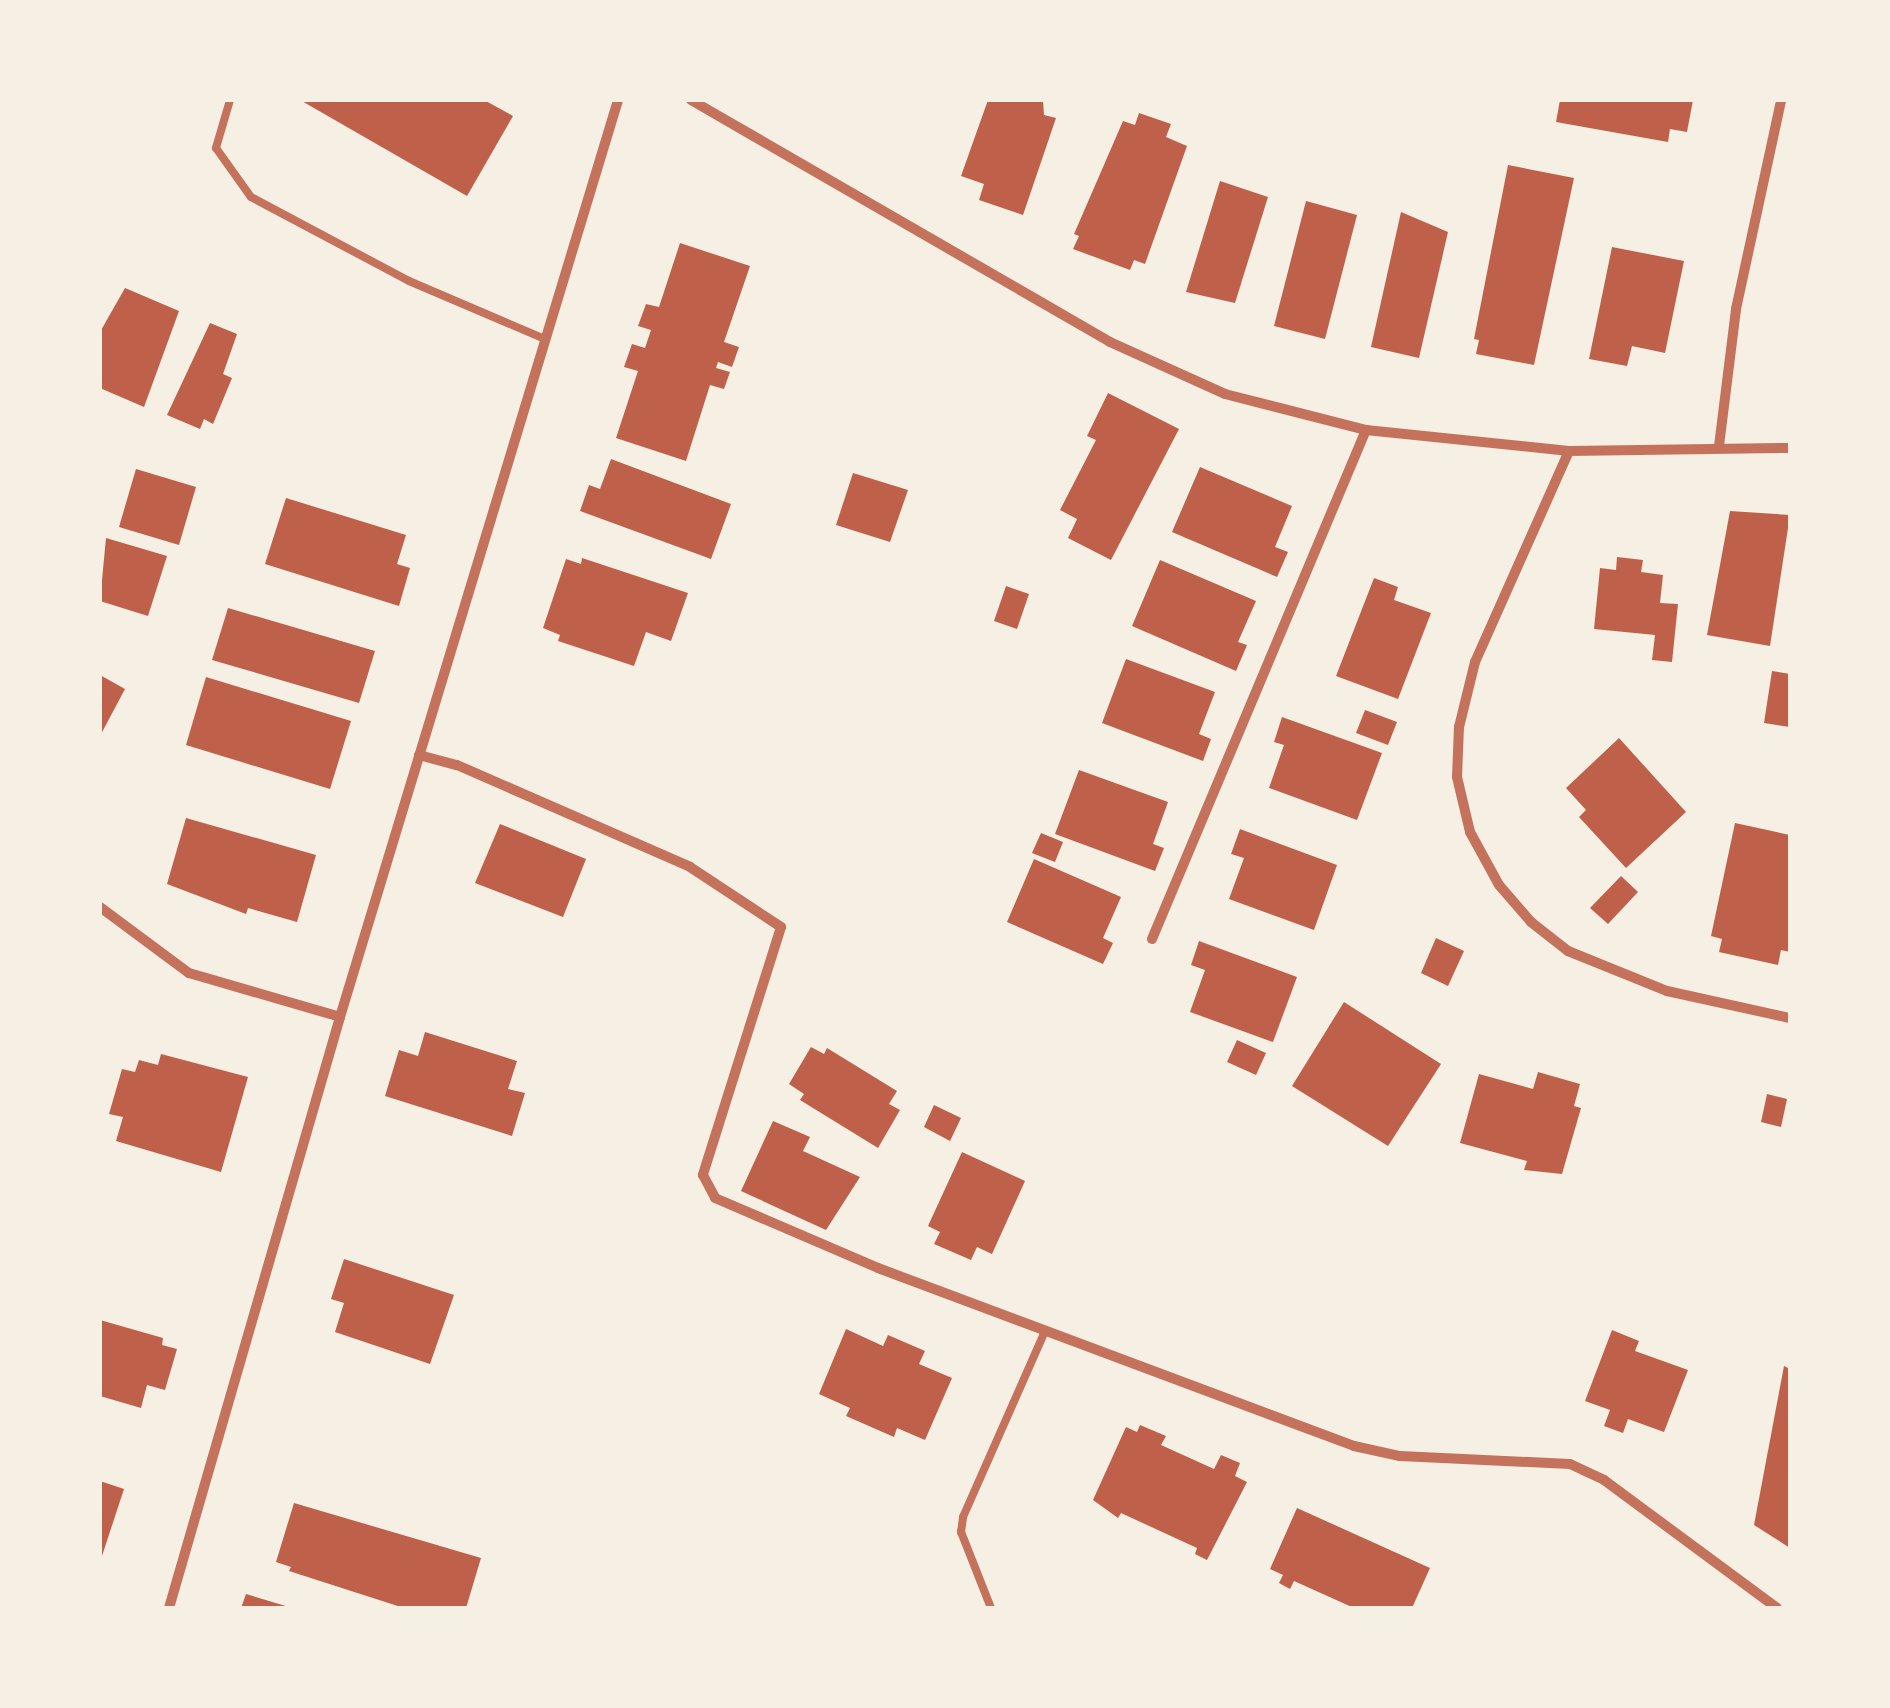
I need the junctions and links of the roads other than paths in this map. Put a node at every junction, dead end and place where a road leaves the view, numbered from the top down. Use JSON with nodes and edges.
{"nodes":[{"id":1,"x":230,"y":100,"type":"edge"},
{"id":2,"x":618,"y":100,"type":"edge"},
{"id":3,"x":691,"y":100,"type":"edge"},
{"id":4,"x":1780,"y":100,"type":"edge"},
{"id":5,"x":545,"y":339,"type":"junction"},
{"id":6,"x":1366,"y":430,"type":"junction"},
{"id":7,"x":1718,"y":446,"type":"junction"},
{"id":8,"x":1790,"y":448,"type":"edge"},
{"id":9,"x":1568,"y":452,"type":"junction"},
{"id":10,"x":419,"y":755,"type":"junction"},
{"id":11,"x":100,"y":907,"type":"edge"},
{"id":12,"x":1152,"y":939,"type":"dead end"},
{"id":13,"x":340,"y":1017,"type":"junction"},
{"id":14,"x":1790,"y":1018,"type":"edge"},
{"id":15,"x":1045,"y":1331,"type":"junction"},
{"id":16,"x":169,"y":1608,"type":"edge"},
{"id":17,"x":992,"y":1608,"type":"edge"},
{"id":18,"x":1777,"y":1608,"type":"edge"}],
"edges":[{"from":1,"to":5,"type":"lane"},
{"from":2,"to":5,"type":"street"},
{"from":3,"to":6,"type":"street"},
{"from":4,"to":7,"type":"street"},
{"from":5,"to":10,"type":"street"},
{"from":6,"to":9,"type":"street"},
{"from":6,"to":12,"type":"street"},
{"from":7,"to":8,"type":"street"},
{"from":7,"to":9,"type":"street"},
{"from":9,"to":14,"type":"street"},
{"from":10,"to":13,"type":"street"},
{"from":10,"to":15,"type":"street"},
{"from":11,"to":13,"type":"street"},
{"from":13,"to":16,"type":"street"},
{"from":15,"to":17,"type":"lane"},
{"from":15,"to":18,"type":"street"}]}
